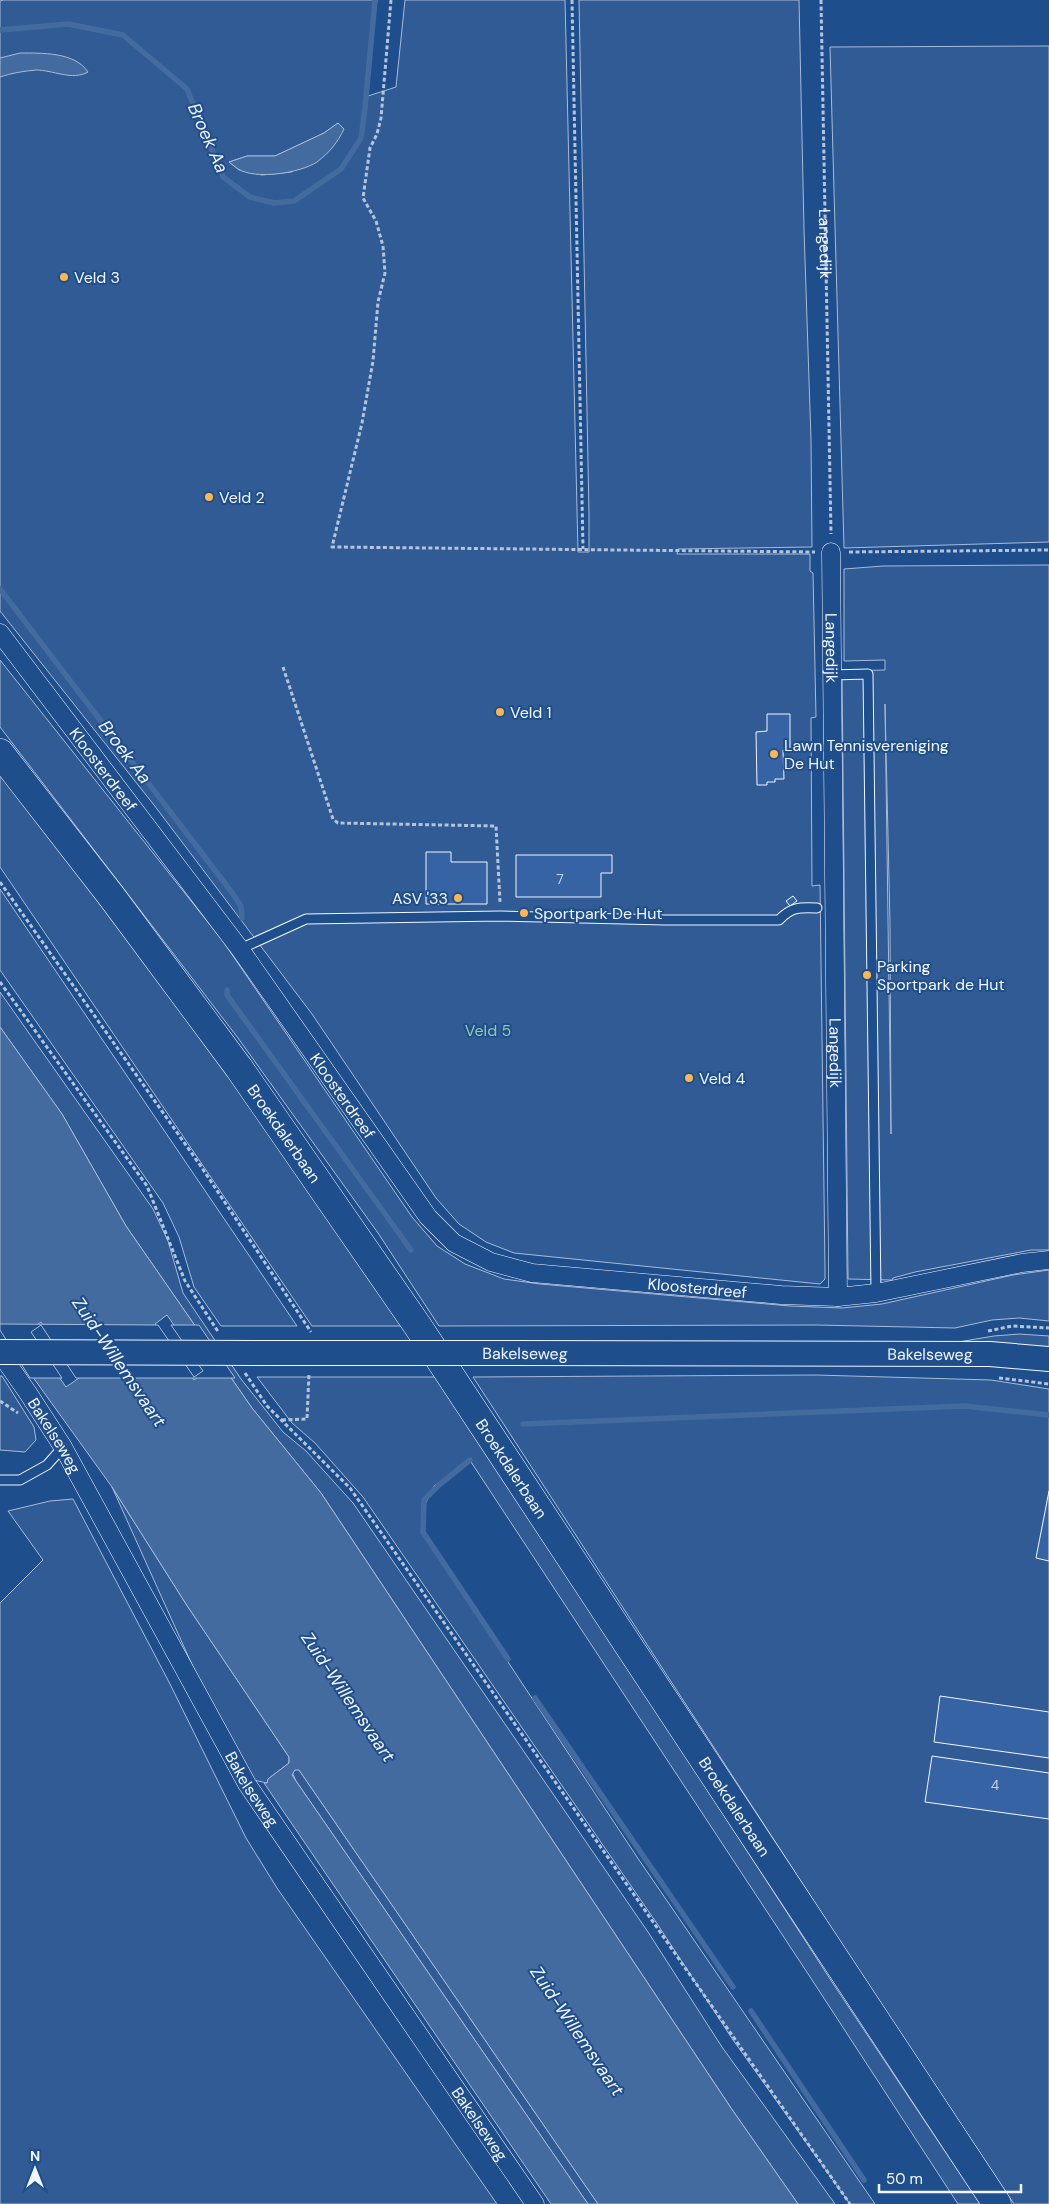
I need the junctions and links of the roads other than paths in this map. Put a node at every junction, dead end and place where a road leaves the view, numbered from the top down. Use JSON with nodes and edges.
{"nodes":[{"id":1,"x":831,"y":552,"type":"road end"},
{"id":2,"x":0,"y":634,"type":"edge"},
{"id":3,"x":832,"y":674,"type":"junction"},
{"id":4,"x":0,"y":753,"type":"edge"},
{"id":5,"x":817,"y":908,"type":"dead end"},
{"id":6,"x":240,"y":949,"type":"junction"},
{"id":7,"x":1049,"y":1260,"type":"edge"},
{"id":8,"x":876,"y":1293,"type":"junction"},
{"id":9,"x":838,"y":1297,"type":"junction"},
{"id":10,"x":0,"y":1353,"type":"edge"},
{"id":11,"x":1049,"y":1359,"type":"edge"},
{"id":12,"x":63,"y":1447,"type":"junction"},
{"id":13,"x":0,"y":1480,"type":"edge"},
{"id":14,"x":535,"y":2204,"type":"edge"},
{"id":15,"x":997,"y":2204,"type":"edge"}],
"edges":[{"from":1,"to":3,"type":"street","name":"Langedijk"},
{"from":2,"to":6,"type":"street","name":"Kloosterdreef"},
{"from":3,"to":8,"type":"lane"},
{"from":3,"to":9,"type":"street","name":"Langedijk"},
{"from":4,"to":15,"type":"main road","name":"Broekdalerbaan"},
{"from":5,"to":6,"type":"lane"},
{"from":6,"to":9,"type":"street","name":"Kloosterdreef"},
{"from":7,"to":8,"type":"street","name":"Kloosterdreef"},
{"from":8,"to":9,"type":"street","name":"Kloosterdreef"},
{"from":10,"to":11,"type":"street","name":"Bakelseweg","bridge":true},
{"from":10,"to":12,"type":"street","name":"Bakelseweg"},
{"from":12,"to":13,"type":"lane"},
{"from":12,"to":14,"type":"street","name":"Bakelseweg"}]}
